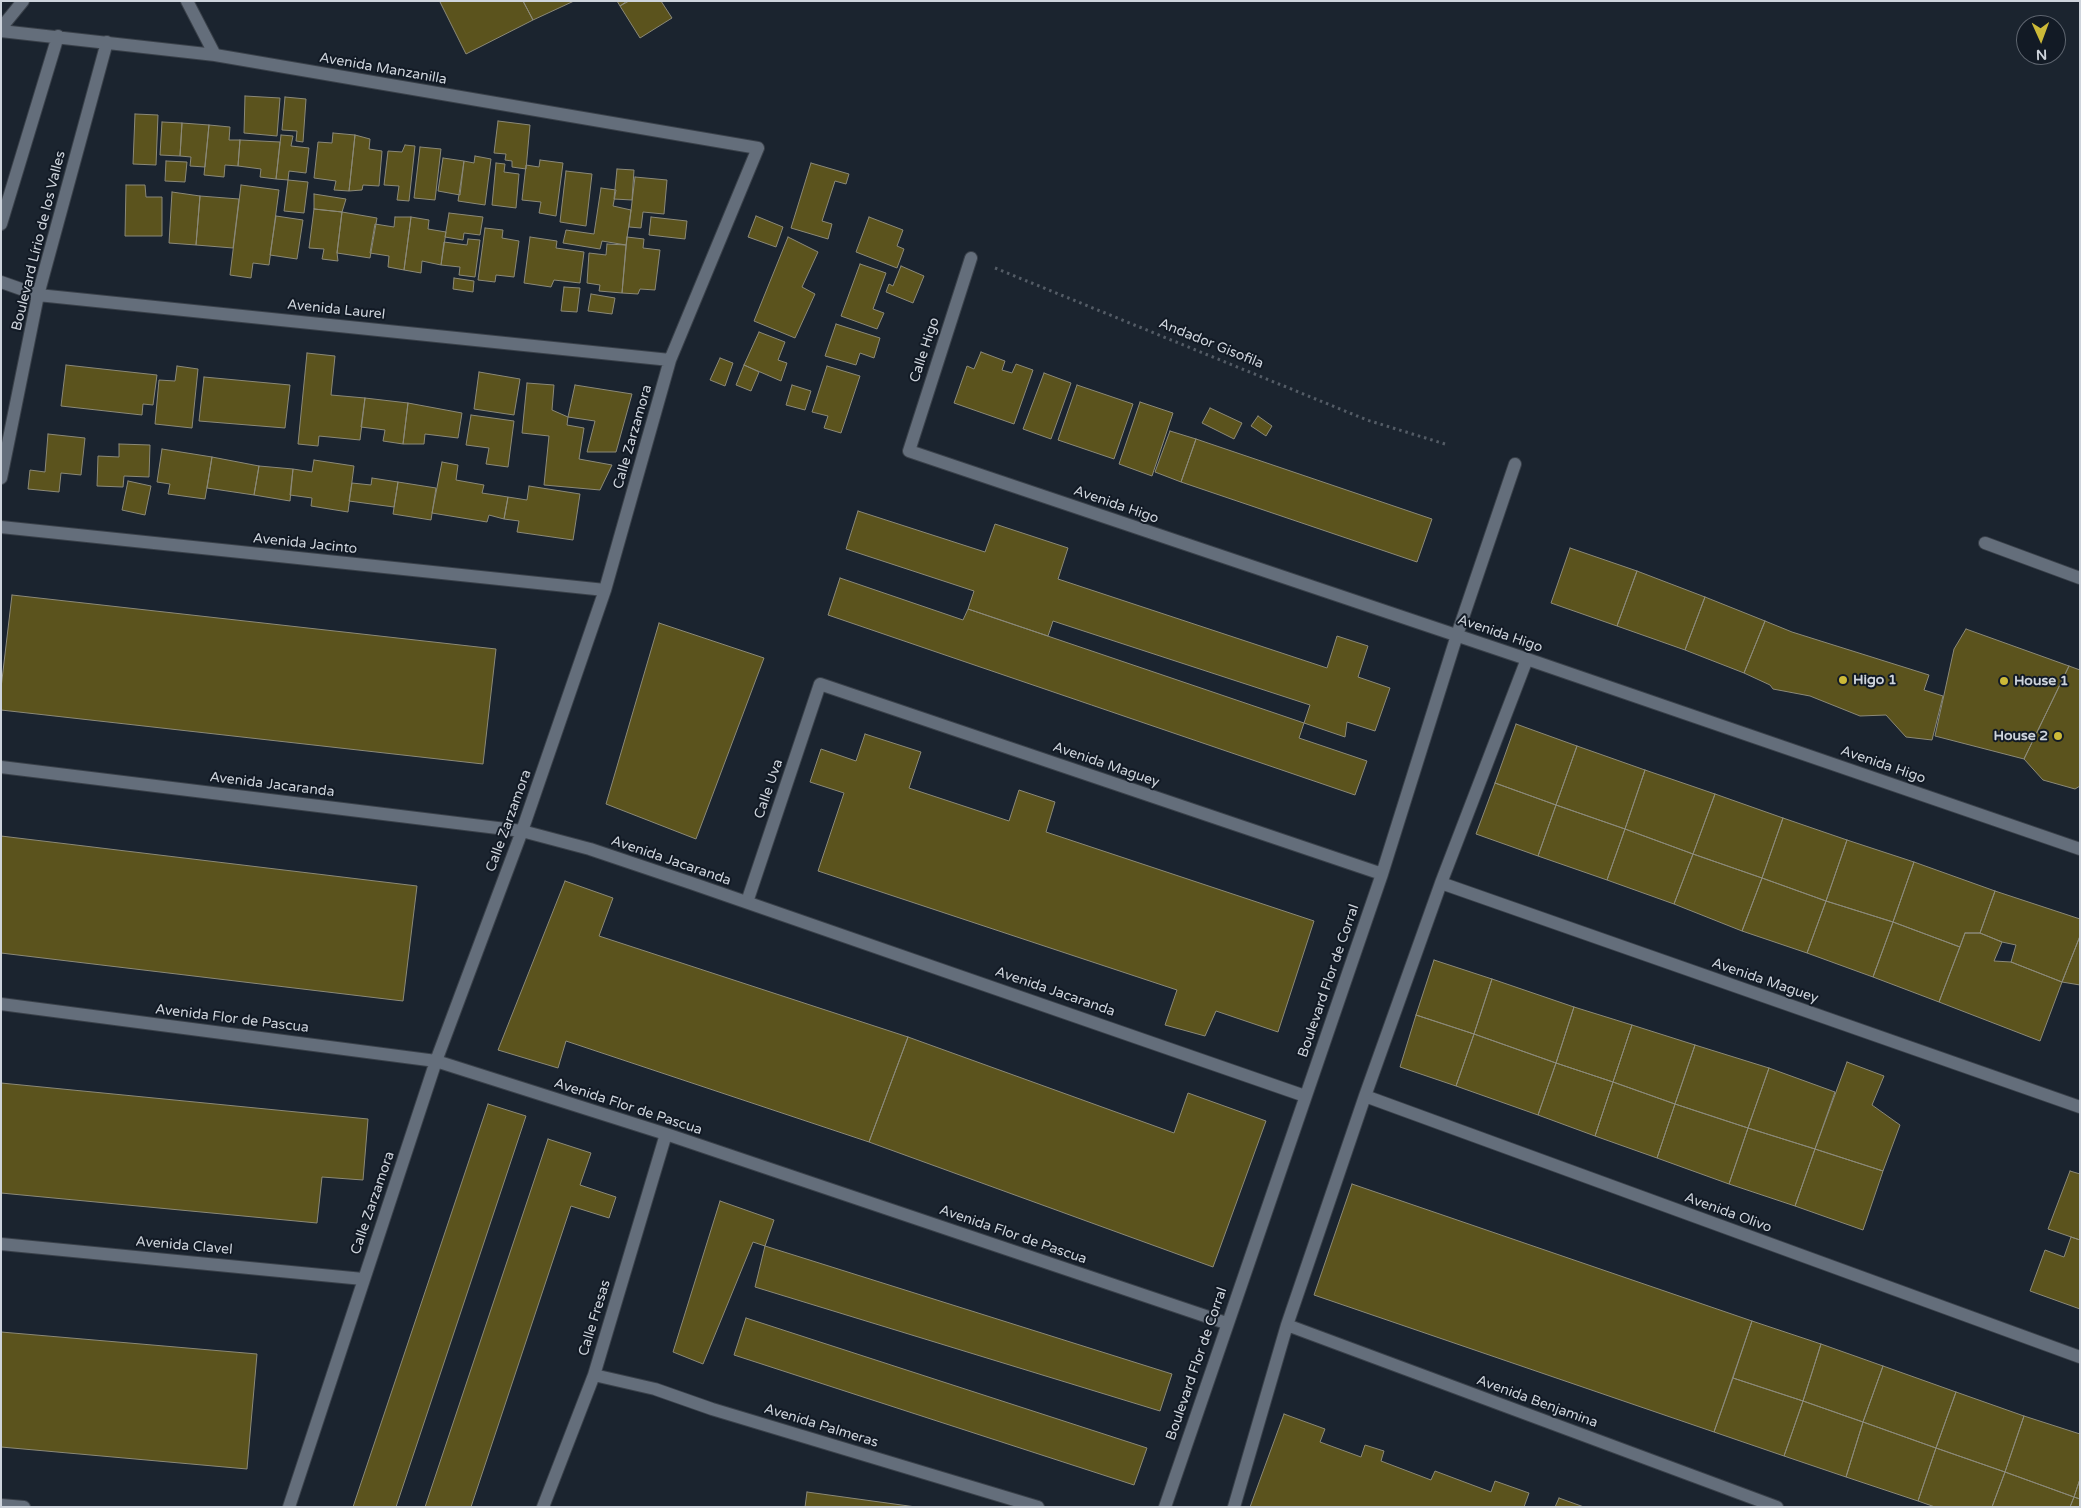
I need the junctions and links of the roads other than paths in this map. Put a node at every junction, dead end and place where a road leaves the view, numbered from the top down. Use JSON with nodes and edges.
{"nodes":[{"id":1,"x":23,"y":1,"type":"edge"},
{"id":2,"x":187,"y":1,"type":"edge"},
{"id":3,"x":1,"y":29,"type":"edge"},
{"id":4,"x":58,"y":36,"type":"junction"},
{"id":5,"x":107,"y":42,"type":"junction"},
{"id":6,"x":215,"y":55,"type":"junction"},
{"id":7,"x":758,"y":148,"type":"joint"},
{"id":8,"x":1,"y":224,"type":"edge"},
{"id":9,"x":971,"y":258,"type":"road end"},
{"id":10,"x":1,"y":282,"type":"edge"},
{"id":11,"x":38,"y":294,"type":"junction"},
{"id":12,"x":670,"y":360,"type":"junction"},
{"id":13,"x":908,"y":451,"type":"joint"},
{"id":14,"x":1515,"y":464,"type":"dead end"},
{"id":15,"x":1,"y":478,"type":"edge"},
{"id":16,"x":1,"y":527,"type":"edge"},
{"id":17,"x":1985,"y":543,"type":"dead end"},
{"id":18,"x":2080,"y":578,"type":"edge"},
{"id":19,"x":605,"y":590,"type":"junction"},
{"id":20,"x":1457,"y":635,"type":"junction"},
{"id":21,"x":1527,"y":659,"type":"junction"},
{"id":22,"x":820,"y":684,"type":"joint"},
{"id":23,"x":1,"y":767,"type":"edge"},
{"id":24,"x":522,"y":831,"type":"junction"},
{"id":25,"x":2080,"y":849,"type":"edge"},
{"id":26,"x":1382,"y":874,"type":"junction"},
{"id":27,"x":1440,"y":884,"type":"junction"},
{"id":28,"x":747,"y":902,"type":"junction"},
{"id":29,"x":1,"y":1004,"type":"edge"},
{"id":30,"x":436,"y":1061,"type":"junction"},
{"id":31,"x":1305,"y":1096,"type":"junction"},
{"id":32,"x":1365,"y":1096,"type":"junction"},
{"id":33,"x":2080,"y":1107,"type":"edge"},
{"id":34,"x":666,"y":1134,"type":"junction"},
{"id":35,"x":1,"y":1244,"type":"edge"},
{"id":36,"x":363,"y":1279,"type":"junction"},
{"id":37,"x":1226,"y":1323,"type":"junction"},
{"id":38,"x":1287,"y":1325,"type":"junction"},
{"id":39,"x":2080,"y":1357,"type":"edge"},
{"id":40,"x":594,"y":1375,"type":"junction"},
{"id":41,"x":1,"y":1504,"type":"edge"},
{"id":42,"x":24,"y":1507,"type":"edge"},
{"id":43,"x":289,"y":1507,"type":"edge"},
{"id":44,"x":543,"y":1507,"type":"edge"},
{"id":45,"x":1038,"y":1507,"type":"edge"},
{"id":46,"x":1165,"y":1507,"type":"edge"},
{"id":47,"x":1234,"y":1507,"type":"edge"},
{"id":48,"x":1777,"y":1507,"type":"edge"}],
"edges":[{"from":1,"to":3,"type":"street"},
{"from":2,"to":6,"type":"street"},
{"from":3,"to":4,"type":"street","name":"Avenida Manzanilla"},
{"from":4,"to":5,"type":"street","name":"Avenida Manzanilla"},
{"from":4,"to":8,"type":"street"},
{"from":5,"to":6,"type":"street","name":"Avenida Manzanilla"},
{"from":5,"to":11,"type":"street","name":"Boulevard Lírio de los Valles"},
{"from":6,"to":7,"type":"street","name":"Avenida Manzanilla"},
{"from":7,"to":12,"type":"street","name":"Calle Zarzamora"},
{"from":9,"to":13,"type":"street","name":"Calle Higo"},
{"from":10,"to":11,"type":"street","name":"Avenida Laurel"},
{"from":11,"to":12,"type":"street","name":"Avenida Laurel"},
{"from":11,"to":15,"type":"street","name":"Boulevard Lírio de los Valles"},
{"from":12,"to":19,"type":"street","name":"Calle Zarzamora"},
{"from":13,"to":20,"type":"street","name":"Avenida Higo"},
{"from":14,"to":20,"type":"street","name":"Boulevard Flor de Corral"},
{"from":16,"to":19,"type":"street","name":"Avenida Jacinto"},
{"from":17,"to":18,"type":"street"},
{"from":19,"to":24,"type":"street","name":"Calle Zarzamora"},
{"from":20,"to":21,"type":"street","name":"Avenida Higo"},
{"from":20,"to":26,"type":"street","name":"Boulevard Flor de Corral"},
{"from":21,"to":25,"type":"street","name":"Avenida Higo"},
{"from":21,"to":27,"type":"street"},
{"from":22,"to":26,"type":"street","name":"Avenida Maguey"},
{"from":22,"to":28,"type":"street","name":"Calle Uva"},
{"from":23,"to":24,"type":"street","name":"Avenida Jacaranda"},
{"from":24,"to":28,"type":"street","name":"Avenida Jacaranda"},
{"from":24,"to":30,"type":"street","name":"Calle Zarzamora"},
{"from":26,"to":31,"type":"street","name":"Boulevard Flor de Corral"},
{"from":27,"to":32,"type":"street"},
{"from":27,"to":33,"type":"street","name":"Avenida Maguey"},
{"from":28,"to":31,"type":"street","name":"Avenida Jacaranda"},
{"from":29,"to":30,"type":"street","name":"Avenida Flor de Pascua"},
{"from":30,"to":34,"type":"street","name":"Avenida Flor de Pascua"},
{"from":30,"to":36,"type":"street","name":"Calle Zarzamora"},
{"from":31,"to":37,"type":"street","name":"Boulevard Flor de Corral"},
{"from":32,"to":38,"type":"street"},
{"from":32,"to":39,"type":"street","name":"Avenida Olivo"},
{"from":34,"to":37,"type":"street","name":"Avenida Flor de Pascua"},
{"from":34,"to":40,"type":"street","name":"Calle Fresas"},
{"from":35,"to":36,"type":"street","name":"Avenida Clavel"},
{"from":36,"to":43,"type":"street","name":"Calle Zarzamora"},
{"from":37,"to":46,"type":"street","name":"Boulevard Flor de Corral"},
{"from":38,"to":47,"type":"street"},
{"from":38,"to":48,"type":"street","name":"Avenida Benjamina"},
{"from":40,"to":44,"type":"street","name":"Calle Fresas"},
{"from":40,"to":45,"type":"street","name":"Avenida Palmeras"},
{"from":41,"to":42,"type":"street"}]}
